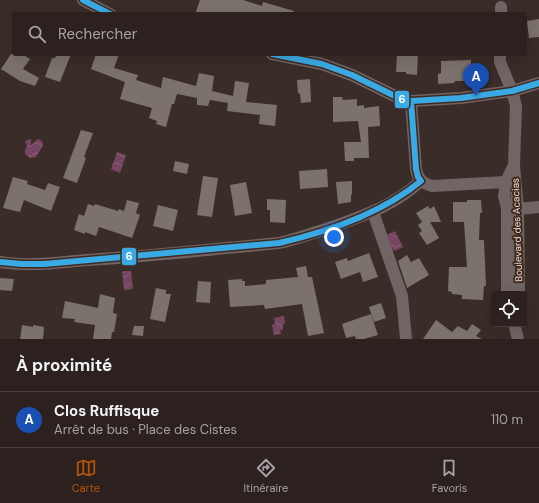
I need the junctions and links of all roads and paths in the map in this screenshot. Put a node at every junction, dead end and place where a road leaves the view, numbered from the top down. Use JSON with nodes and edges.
{"nodes":[{"id":1,"x":83,"y":0,"type":"edge"},
{"id":2,"x":106,"y":12,"type":"edge"},
{"id":3,"x":282,"y":56,"type":"edge"},
{"id":4,"x":500,"y":56,"type":"edge"},
{"id":5,"x":539,"y":83,"type":"edge"},
{"id":6,"x":512,"y":91,"type":"junction"},
{"id":7,"x":412,"y":101,"type":"junction"},
{"id":8,"x":514,"y":165,"type":"junction"},
{"id":9,"x":421,"y":181,"type":"junction"},
{"id":10,"x":506,"y":182,"type":"junction"},
{"id":11,"x":539,"y":207,"type":"edge"},
{"id":12,"x":512,"y":208,"type":"junction"},
{"id":13,"x":373,"y":212,"type":"junction"},
{"id":14,"x":0,"y":262,"type":"edge"},
{"id":15,"x":507,"y":291,"type":"edge"},
{"id":16,"x":519,"y":291,"type":"edge"},
{"id":17,"x":515,"y":327,"type":"edge"},
{"id":18,"x":406,"y":339,"type":"edge"},
{"id":19,"x":518,"y":339,"type":"edge"}],
"edges":[{"from":1,"to":2,"type":"street"},
{"from":3,"to":7,"type":"street"},
{"from":4,"to":6,"type":"street","name":"Boulevard des Acacias"},
{"from":5,"to":6,"type":"street"},
{"from":6,"to":7,"type":"street"},
{"from":6,"to":8,"type":"street","name":"Boulevard des Acacias"},
{"from":7,"to":9,"type":"street"},
{"from":8,"to":10,"type":"street","name":"Boulevard des Acacias"},
{"from":8,"to":12,"type":"street","name":"Boulevard des Acacias"},
{"from":9,"to":10,"type":"street","name":"Boulevard des Acacias"},
{"from":9,"to":13,"type":"street"},
{"from":10,"to":12,"type":"street","name":"Boulevard des Acacias"},
{"from":11,"to":12,"type":"street"},
{"from":12,"to":15,"type":"street","name":"Boulevard des Acacias"},
{"from":12,"to":16,"type":"street","name":"Boulevard des Acacias"},
{"from":13,"to":14,"type":"street"},
{"from":13,"to":18,"type":"street"},
{"from":17,"to":19,"type":"street"}]}
